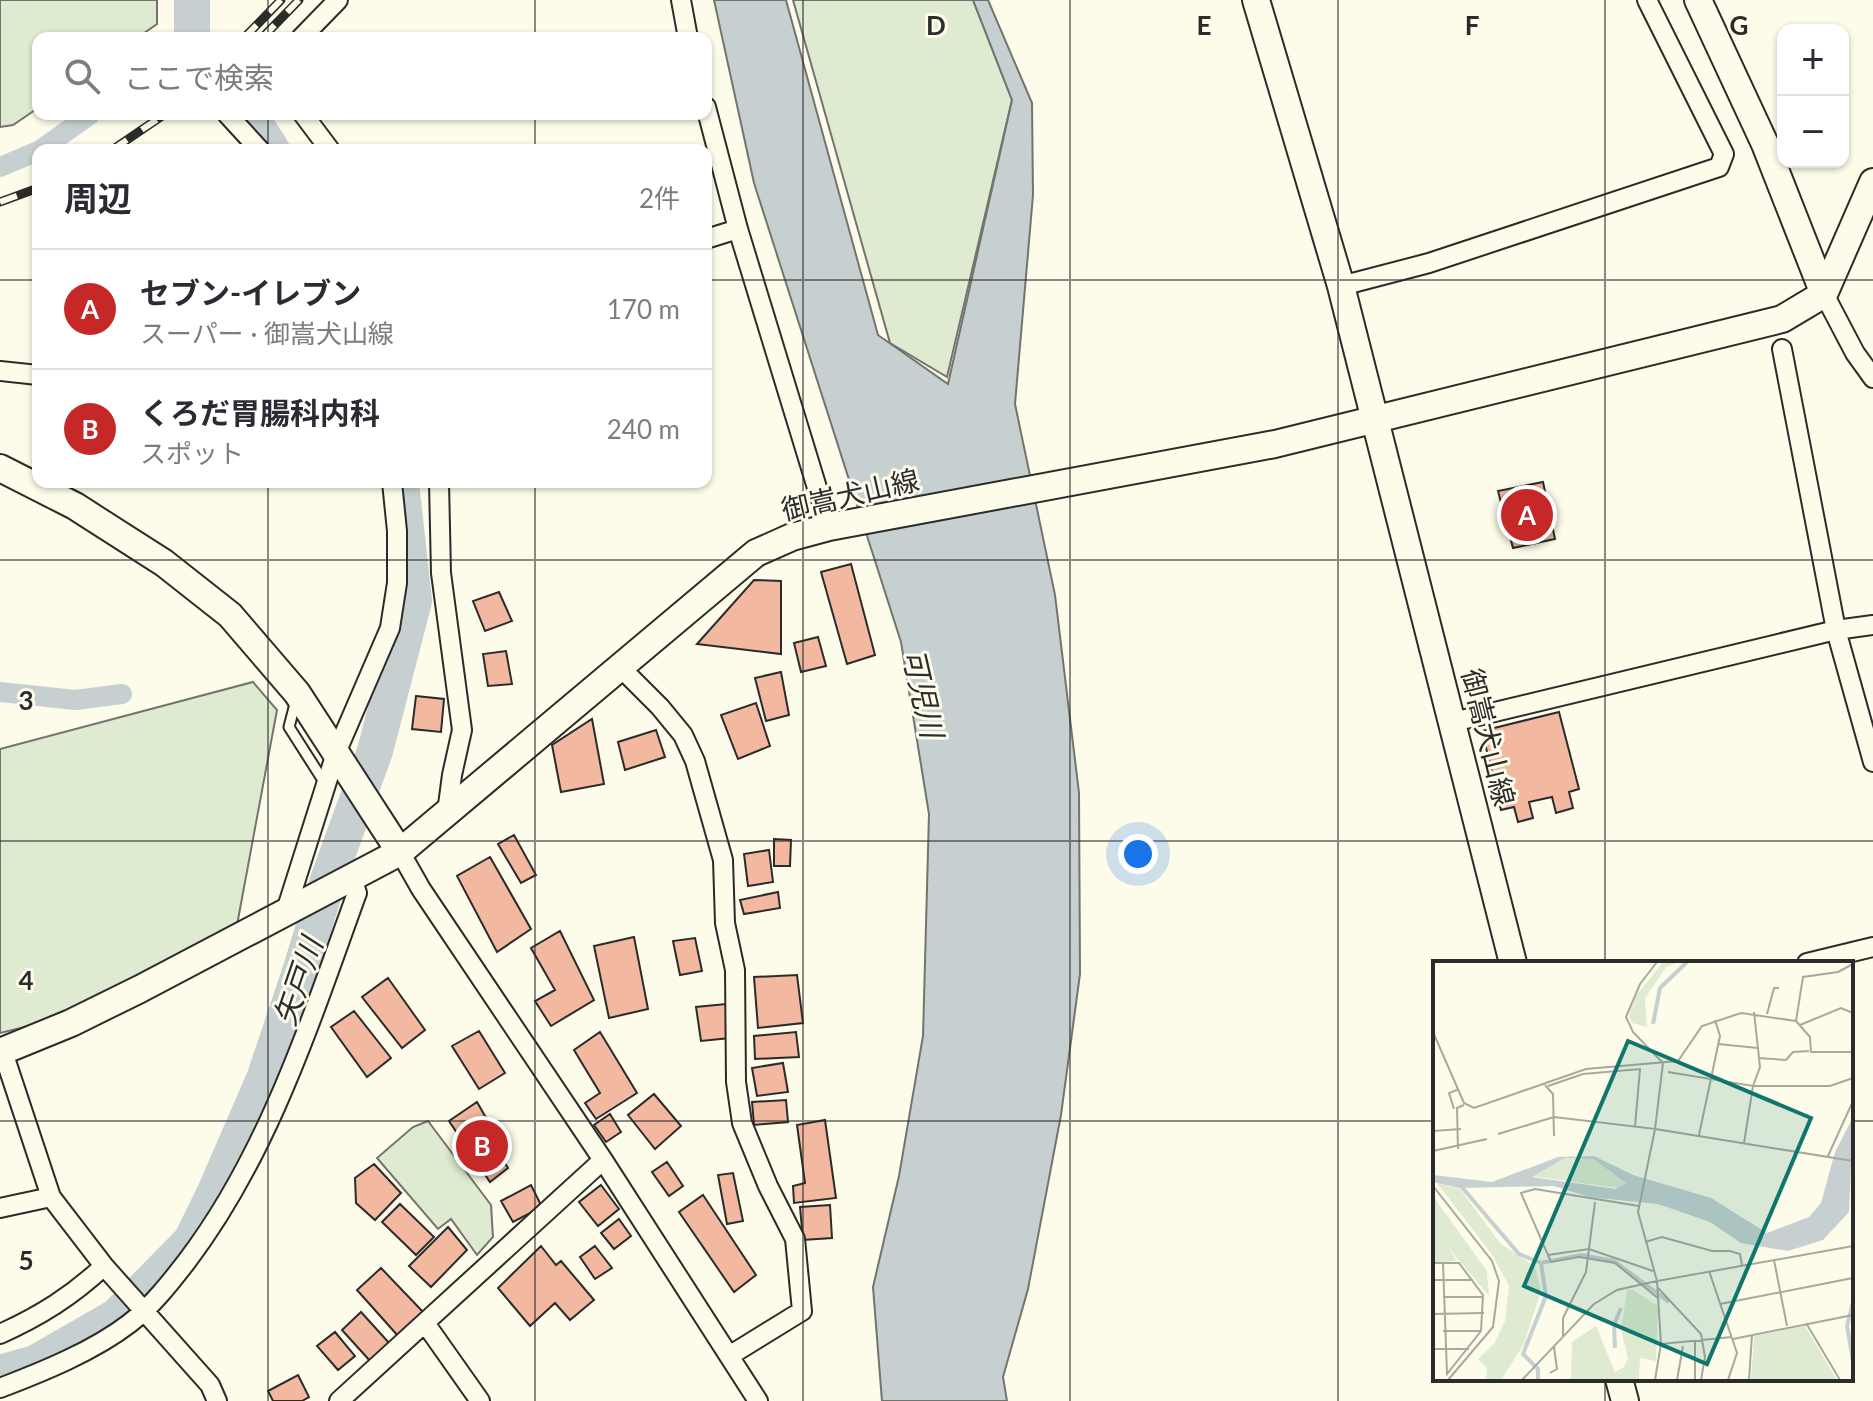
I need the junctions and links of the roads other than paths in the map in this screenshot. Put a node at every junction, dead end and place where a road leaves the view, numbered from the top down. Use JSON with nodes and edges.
{"nodes":[{"id":1,"x":338,"y":0,"type":"edge"},
{"id":2,"x":681,"y":0,"type":"edge"},
{"id":3,"x":1256,"y":0,"type":"edge"},
{"id":4,"x":1647,"y":0,"type":"edge"},
{"id":5,"x":1698,"y":0,"type":"edge"},
{"id":6,"x":307,"y":32,"type":"edge"},
{"id":7,"x":687,"y":32,"type":"edge"},
{"id":8,"x":232,"y":120,"type":"edge"},
{"id":9,"x":308,"y":120,"type":"edge"},
{"id":10,"x":709,"y":120,"type":"edge"},
{"id":11,"x":254,"y":144,"type":"edge"},
{"id":12,"x":326,"y":144,"type":"edge"},
{"id":13,"x":1873,"y":182,"type":"edge"},
{"id":14,"x":738,"y":229,"type":"junction"},
{"id":15,"x":712,"y":237,"type":"edge"},
{"id":16,"x":1341,"y":286,"type":"junction"},
{"id":17,"x":1824,"y":294,"type":"junction"},
{"id":18,"x":1782,"y":349,"type":"dead end"},
{"id":19,"x":0,"y":371,"type":"edge"},
{"id":20,"x":32,"y":374,"type":"edge"},
{"id":21,"x":1873,"y":378,"type":"edge"},
{"id":22,"x":1374,"y":420,"type":"junction"},
{"id":23,"x":0,"y":468,"type":"edge"},
{"id":24,"x":32,"y":484,"type":"edge"},
{"id":25,"x":39,"y":488,"type":"edge"},
{"id":26,"x":393,"y":488,"type":"edge"},
{"id":27,"x":439,"y":488,"type":"edge"},
{"id":28,"x":835,"y":526,"type":"junction"},
{"id":29,"x":1873,"y":625,"type":"edge"},
{"id":30,"x":1836,"y":630,"type":"junction"},
{"id":31,"x":620,"y":667,"type":"junction"},
{"id":32,"x":297,"y":693,"type":"junction"},
{"id":33,"x":1453,"y":722,"type":"junction"},
{"id":34,"x":336,"y":753,"type":"junction"},
{"id":35,"x":1873,"y":762,"type":"edge"},
{"id":36,"x":326,"y":785,"type":"junction"},
{"id":37,"x":447,"y":813,"type":"junction"},
{"id":38,"x":400,"y":852,"type":"junction"},
{"id":39,"x":352,"y":878,"type":"junction"},
{"id":40,"x":285,"y":914,"type":"junction"},
{"id":41,"x":1873,"y":947,"type":"edge"},
{"id":42,"x":1513,"y":961,"type":"edge"},
{"id":43,"x":1815,"y":961,"type":"edge"},
{"id":44,"x":1,"y":1052,"type":"edge"},
{"id":45,"x":603,"y":1160,"type":"junction"},
{"id":46,"x":51,"y":1197,"type":"junction"},
{"id":47,"x":0,"y":1208,"type":"edge"},
{"id":48,"x":104,"y":1266,"type":"junction"},
{"id":49,"x":144,"y":1312,"type":"junction"},
{"id":50,"x":425,"y":1323,"type":"junction"},
{"id":51,"x":0,"y":1334,"type":"edge"},
{"id":52,"x":729,"y":1356,"type":"junction"},
{"id":53,"x":1620,"y":1381,"type":"edge"},
{"id":54,"x":0,"y":1388,"type":"edge"},
{"id":55,"x":217,"y":1401,"type":"edge"},
{"id":56,"x":339,"y":1401,"type":"edge"},
{"id":57,"x":480,"y":1401,"type":"edge"},
{"id":58,"x":758,"y":1401,"type":"edge"},
{"id":59,"x":1625,"y":1401,"type":"edge"}],
"edges":[{"from":1,"to":6,"type":"street"},
{"from":2,"to":7,"type":"street"},
{"from":3,"to":16,"type":"main road"},
{"from":4,"to":16,"type":"street"},
{"from":5,"to":17,"type":"main road"},
{"from":8,"to":11,"type":"street"},
{"from":9,"to":12,"type":"street"},
{"from":10,"to":14,"type":"street"},
{"from":13,"to":17,"type":"main road"},
{"from":14,"to":15,"type":"street"},
{"from":14,"to":28,"type":"street"},
{"from":16,"to":22,"type":"main road"},
{"from":17,"to":21,"type":"street"},
{"from":17,"to":22,"type":"main road"},
{"from":18,"to":30,"type":"street"},
{"from":19,"to":20,"type":"street"},
{"from":22,"to":28,"type":"main road","name":"御嵩犬山線"},
{"from":22,"to":33,"type":"main road","name":"御嵩犬山線"},
{"from":23,"to":24,"type":"main road"},
{"from":25,"to":32,"type":"main road"},
{"from":26,"to":34,"type":"street"},
{"from":27,"to":37,"type":"street"},
{"from":28,"to":31,"type":"main road","name":"御嵩犬山線"},
{"from":29,"to":30,"type":"street"},
{"from":30,"to":33,"type":"street"},
{"from":30,"to":35,"type":"street"},
{"from":31,"to":37,"type":"main road","name":"御嵩犬山線"},
{"from":31,"to":52,"type":"street"},
{"from":32,"to":34,"type":"main road"},
{"from":32,"to":36,"type":"lane"},
{"from":33,"to":42,"type":"main road","name":"御嵩犬山線"},
{"from":34,"to":36,"type":"street"},
{"from":34,"to":38,"type":"main road"},
{"from":36,"to":40,"type":"street"},
{"from":37,"to":38,"type":"main road","name":"御嵩犬山線"},
{"from":38,"to":39,"type":"main road","name":"御嵩犬山線"},
{"from":38,"to":45,"type":"street"},
{"from":39,"to":40,"type":"main road","name":"御嵩犬山線"},
{"from":39,"to":49,"type":"street"},
{"from":40,"to":44,"type":"main road","name":"御嵩犬山線"},
{"from":41,"to":43,"type":"street"},
{"from":44,"to":46,"type":"street"},
{"from":45,"to":50,"type":"street"},
{"from":45,"to":52,"type":"street"},
{"from":46,"to":47,"type":"street"},
{"from":46,"to":48,"type":"street"},
{"from":48,"to":49,"type":"street"},
{"from":48,"to":51,"type":"street"},
{"from":49,"to":54,"type":"street"},
{"from":49,"to":55,"type":"street"},
{"from":50,"to":56,"type":"street"},
{"from":50,"to":57,"type":"street"},
{"from":52,"to":58,"type":"street"},
{"from":53,"to":59,"type":"main road"}]}
